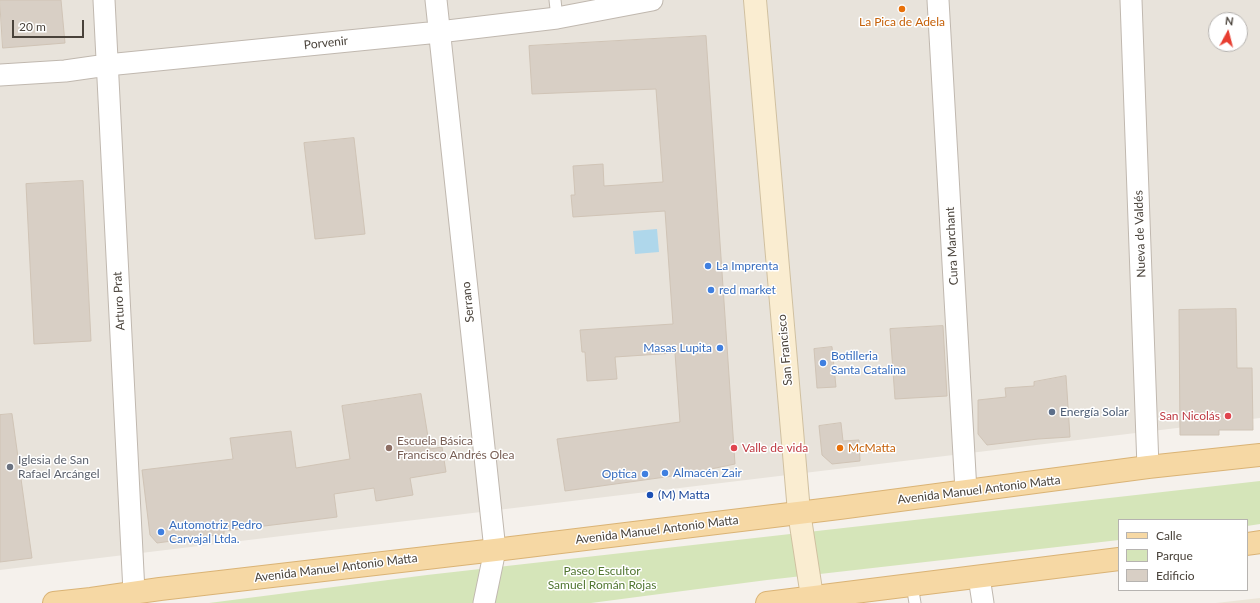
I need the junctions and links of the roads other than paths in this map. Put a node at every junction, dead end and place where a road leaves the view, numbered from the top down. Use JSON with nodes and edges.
{"nodes":[{"id":1,"x":104,"y":0,"type":"edge"},
{"id":2,"x":436,"y":0,"type":"edge"},
{"id":3,"x":652,"y":0,"type":"edge"},
{"id":4,"x":755,"y":0,"type":"edge"},
{"id":5,"x":938,"y":0,"type":"edge"},
{"id":6,"x":1131,"y":0,"type":"edge"},
{"id":7,"x":556,"y":9,"type":"edge"},
{"id":8,"x":439,"y":32,"type":"junction"},
{"id":9,"x":107,"y":65,"type":"junction"},
{"id":10,"x":0,"y":75,"type":"edge"},
{"id":11,"x":1260,"y":455,"type":"edge"},
{"id":12,"x":1148,"y":468,"type":"junction"},
{"id":13,"x":966,"y":491,"type":"junction"},
{"id":14,"x":799,"y":512,"type":"junction"},
{"id":15,"x":1260,"y":542,"type":"edge"},
{"id":16,"x":1248,"y":544,"type":"edge"},
{"id":17,"x":495,"y":550,"type":"junction"},
{"id":18,"x":1118,"y":559,"type":"edge"},
{"id":19,"x":980,"y":576,"type":"junction"},
{"id":20,"x":913,"y":594,"type":"edge"},
{"id":21,"x":854,"y":597,"type":"edge"},
{"id":22,"x":134,"y":598,"type":"edge"},
{"id":23,"x":813,"y":600,"type":"edge"},
{"id":24,"x":54,"y":603,"type":"edge"},
{"id":25,"x":484,"y":603,"type":"edge"},
{"id":26,"x":767,"y":603,"type":"edge"},
{"id":27,"x":983,"y":603,"type":"edge"}],
"edges":[{"from":1,"to":9,"type":"street","name":"Arturo Prat"},
{"from":2,"to":8,"type":"street","name":"Serrano"},
{"from":3,"to":7,"type":"street","name":"Porvenir"},
{"from":4,"to":14,"type":"main road","name":"San Francisco"},
{"from":5,"to":13,"type":"street","name":"Cura Marchant"},
{"from":6,"to":12,"type":"street","name":"Nueva de Valdés"},
{"from":7,"to":8,"type":"street","name":"Porvenir"},
{"from":8,"to":9,"type":"street","name":"Porvenir"},
{"from":8,"to":17,"type":"street","name":"Serrano"},
{"from":9,"to":10,"type":"street","name":"Porvenir"},
{"from":9,"to":22,"type":"street","name":"Arturo Prat"},
{"from":11,"to":12,"type":"main road","name":"Avenida Manuel Antonio Matta"},
{"from":12,"to":13,"type":"main road","name":"Avenida Manuel Antonio Matta"},
{"from":13,"to":14,"type":"main road","name":"Avenida Manuel Antonio Matta"},
{"from":14,"to":17,"type":"main road","name":"Avenida Manuel Antonio Matta"},
{"from":14,"to":23,"type":"main road","name":"San Francisco"},
{"from":15,"to":16,"type":"main road"},
{"from":17,"to":22,"type":"main road","name":"Avenida Manuel Antonio Matta"},
{"from":17,"to":25,"type":"street","name":"Serrano"},
{"from":18,"to":19,"type":"main road"},
{"from":19,"to":20,"type":"main road"},
{"from":19,"to":27,"type":"street"},
{"from":20,"to":21,"type":"main road"},
{"from":21,"to":23,"type":"main road"},
{"from":22,"to":24,"type":"main road","name":"Avenida Manuel Antonio Matta"},
{"from":23,"to":26,"type":"main road"}]}
